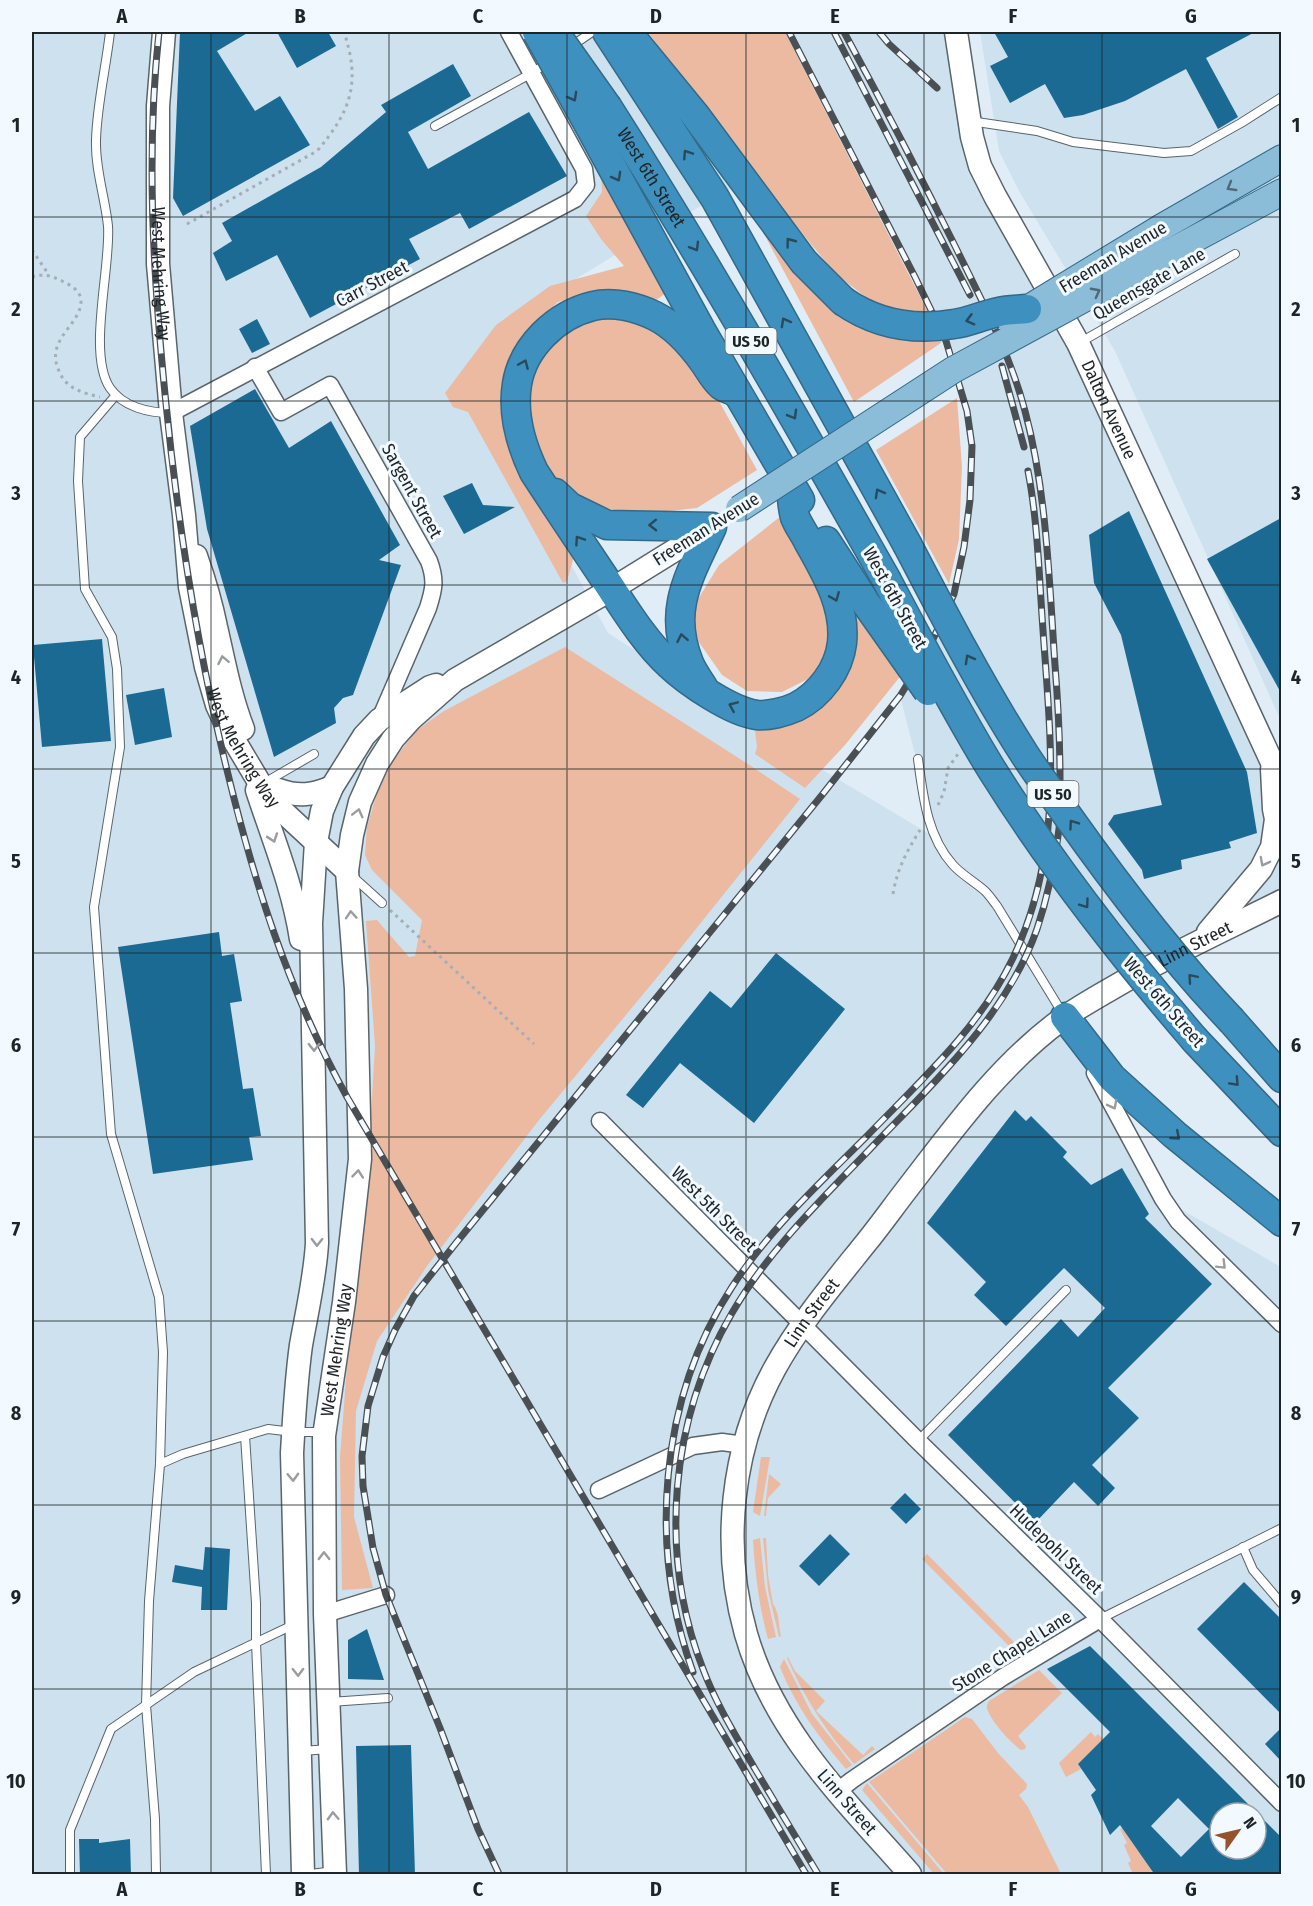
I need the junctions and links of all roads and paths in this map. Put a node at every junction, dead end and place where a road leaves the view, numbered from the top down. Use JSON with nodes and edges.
{"nodes":[{"id":1,"x":110,"y":32,"type":"edge"},
{"id":2,"x":164,"y":32,"type":"edge"},
{"id":3,"x":344,"y":32,"type":"edge"},
{"id":4,"x":509,"y":32,"type":"edge"},
{"id":5,"x":537,"y":32,"type":"edge"},
{"id":6,"x":554,"y":32,"type":"edge"},
{"id":7,"x":592,"y":32,"type":"edge"},
{"id":8,"x":607,"y":32,"type":"edge"},
{"id":9,"x":627,"y":32,"type":"edge"},
{"id":10,"x":956,"y":32,"type":"edge"},
{"id":11,"x":648,"y":73,"type":"junction"},
{"id":12,"x":532,"y":74,"type":"junction"},
{"id":13,"x":1281,"y":97,"type":"edge"},
{"id":14,"x":598,"y":117,"type":"junction"},
{"id":15,"x":969,"y":121,"type":"junction"},
{"id":16,"x":435,"y":126,"type":"dead end"},
{"id":17,"x":1281,"y":158,"type":"edge"},
{"id":18,"x":1281,"y":192,"type":"edge"},
{"id":19,"x":187,"y":224,"type":"dead end"},
{"id":20,"x":32,"y":250,"type":"edge"},
{"id":21,"x":1235,"y":254,"type":"dead end"},
{"id":22,"x":49,"y":275,"type":"junction"},
{"id":23,"x":32,"y":278,"type":"edge"},
{"id":24,"x":1027,"y":309,"type":"junction"},
{"id":25,"x":1078,"y":343,"type":"junction"},
{"id":26,"x":255,"y":367,"type":"junction"},
{"id":27,"x":953,"y":370,"type":"junction"},
{"id":28,"x":737,"y":393,"type":"junction"},
{"id":29,"x":116,"y":395,"type":"junction"},
{"id":30,"x":171,"y":412,"type":"junction"},
{"id":31,"x":534,"y":472,"type":"junction"},
{"id":32,"x":791,"y":485,"type":"junction"},
{"id":33,"x":184,"y":515,"type":"junction"},
{"id":34,"x":712,"y":527,"type":"junction"},
{"id":35,"x":612,"y":589,"type":"junction"},
{"id":36,"x":455,"y":680,"type":"junction"},
{"id":37,"x":705,"y":691,"type":"junction"},
{"id":38,"x":380,"y":720,"type":"junction"},
{"id":39,"x":314,"y":754,"type":"dead end"},
{"id":40,"x":918,"y":759,"type":"dead end"},
{"id":41,"x":248,"y":762,"type":"junction"},
{"id":42,"x":992,"y":769,"type":"junction"},
{"id":43,"x":1277,"y":774,"type":"edge"},
{"id":44,"x":275,"y":785,"type":"junction"},
{"id":45,"x":332,"y":787,"type":"junction"},
{"id":46,"x":308,"y":834,"type":"junction"},
{"id":47,"x":347,"y":871,"type":"junction"},
{"id":48,"x":1281,"y":901,"type":"edge"},
{"id":49,"x":382,"y":903,"type":"joint"},
{"id":50,"x":1203,"y":938,"type":"junction"},
{"id":51,"x":313,"y":1006,"type":"junction"},
{"id":52,"x":1065,"y":1017,"type":"junction"},
{"id":53,"x":534,"y":1044,"type":"dead end"},
{"id":54,"x":1281,"y":1078,"type":"edge"},
{"id":55,"x":600,"y":1121,"type":"dead end"},
{"id":56,"x":1281,"y":1132,"type":"edge"},
{"id":57,"x":1281,"y":1222,"type":"edge"},
{"id":58,"x":1066,"y":1290,"type":"dead end"},
{"id":59,"x":1281,"y":1324,"type":"edge"},
{"id":60,"x":802,"y":1325,"type":"junction"},
{"id":61,"x":293,"y":1432,"type":"junction"},
{"id":62,"x":324,"y":1432,"type":"junction"},
{"id":63,"x":245,"y":1436,"type":"junction"},
{"id":64,"x":918,"y":1441,"type":"junction"},
{"id":65,"x":744,"y":1445,"type":"junction"},
{"id":66,"x":160,"y":1464,"type":"junction"},
{"id":67,"x":599,"y":1490,"type":"dead end"},
{"id":68,"x":1281,"y":1528,"type":"edge"},
{"id":69,"x":1244,"y":1547,"type":"junction"},
{"id":70,"x":386,"y":1594,"type":"dead end"},
{"id":71,"x":1281,"y":1604,"type":"edge"},
{"id":72,"x":325,"y":1614,"type":"junction"},
{"id":73,"x":1100,"y":1619,"type":"junction"},
{"id":74,"x":297,"y":1623,"type":"junction"},
{"id":75,"x":256,"y":1643,"type":"junction"},
{"id":76,"x":388,"y":1698,"type":"dead end"},
{"id":77,"x":329,"y":1702,"type":"junction"},
{"id":78,"x":146,"y":1705,"type":"junction"},
{"id":79,"x":331,"y":1749,"type":"junction"},
{"id":80,"x":300,"y":1751,"type":"junction"},
{"id":81,"x":838,"y":1791,"type":"junction"},
{"id":82,"x":1281,"y":1803,"type":"edge"},
{"id":83,"x":335,"y":1873,"type":"edge"},
{"id":84,"x":70,"y":1875,"type":"edge"},
{"id":85,"x":156,"y":1875,"type":"edge"},
{"id":86,"x":266,"y":1875,"type":"edge"},
{"id":87,"x":303,"y":1875,"type":"edge"},
{"id":88,"x":311,"y":1875,"type":"edge"},
{"id":89,"x":910,"y":1875,"type":"edge"}],
"edges":[{"from":1,"to":29,"type":"lane"},
{"from":2,"to":30,"type":"main road","name":"West Mehring Way"},
{"from":3,"to":19,"type":"path"},
{"from":4,"to":12,"type":"street"},
{"from":5,"to":14,"type":"highway","one_way":true,"bridge":true},
{"from":6,"to":14,"type":"highway","name":"West 6th Street","number":"US 50","bridge":true},
{"from":7,"to":12,"type":"lane"},
{"from":8,"to":11,"type":"highway","name":"West 6th Street","number":"US 50"},
{"from":9,"to":11,"type":"highway"},
{"from":10,"to":15,"type":"main road","name":"Dalton Avenue"},
{"from":24,"to":11,"type":"highway","one_way":true,"bridge":true},
{"from":54,"to":11,"type":"highway","name":"West 6th Street","number":"US 50","one_way":true,"bridge":true},
{"from":12,"to":16,"type":"lane"},
{"from":12,"to":26,"type":"street","name":"Carr Street"},
{"from":13,"to":15,"type":"lane"},
{"from":14,"to":28,"type":"highway","one_way":true},
{"from":14,"to":42,"type":"highway","name":"West 6th Street","number":"US 50","one_way":true,"bridge":true},
{"from":15,"to":25,"type":"main road","name":"Dalton Avenue"},
{"from":17,"to":24,"type":"main road","name":"Freeman Avenue","one_way":true,"bridge":true},
{"from":27,"to":18,"type":"main road","name":"Freeman Avenue","one_way":true,"bridge":true},
{"from":20,"to":22,"type":"path"},
{"from":21,"to":25,"type":"lane","name":"Queensgate Lane"},
{"from":22,"to":23,"type":"path"},
{"from":22,"to":29,"type":"path"},
{"from":24,"to":27,"type":"main road","name":"Freeman Avenue","bridge":true},
{"from":25,"to":43,"type":"main road","name":"Dalton Avenue"},
{"from":26,"to":30,"type":"street","name":"Carr Street"},
{"from":26,"to":38,"type":"street","name":"Sargent Street"},
{"from":27,"to":34,"type":"main road","name":"Freeman Avenue","bridge":true},
{"from":31,"to":28,"type":"highway","one_way":true},
{"from":28,"to":32,"type":"highway"},
{"from":29,"to":30,"type":"lane"},
{"from":29,"to":66,"type":"lane"},
{"from":30,"to":33,"type":"main road","name":"West Mehring Way"},
{"from":34,"to":31,"type":"highway","one_way":true},
{"from":35,"to":31,"type":"highway","one_way":true},
{"from":32,"to":37,"type":"highway","one_way":true},
{"from":32,"to":42,"type":"highway","bridge":true},
{"from":33,"to":41,"type":"main road","name":"West Mehring Way"},
{"from":44,"to":33,"type":"main road","name":"West Mehring Way","one_way":true},
{"from":34,"to":35,"type":"main road","name":"Freeman Avenue"},
{"from":37,"to":34,"type":"highway","one_way":true},
{"from":35,"to":36,"type":"main road","name":"Freeman Avenue"},
{"from":35,"to":37,"type":"highway"},
{"from":36,"to":38,"type":"main road","name":"Freeman Avenue"},
{"from":47,"to":36,"type":"main road","name":"Freeman Avenue","one_way":true},
{"from":38,"to":45,"type":"main road","name":"Freeman Avenue"},
{"from":39,"to":44,"type":"lane"},
{"from":40,"to":52,"type":"lane"},
{"from":41,"to":46,"type":"main road","name":"West Mehring Way"},
{"from":41,"to":51,"type":"main road","one_way":true},
{"from":42,"to":56,"type":"highway","name":"West 6th Street","number":"US 50","one_way":true,"bridge":true},
{"from":43,"to":50,"type":"main road","one_way":true},
{"from":44,"to":45,"type":"main road"},
{"from":44,"to":46,"type":"main road","name":"West Mehring Way"},
{"from":45,"to":46,"type":"main road","name":"Freeman Avenue"},
{"from":46,"to":47,"type":"main road","name":"West Mehring Way"},
{"from":46,"to":51,"type":"main road","name":"West Mehring Way"},
{"from":47,"to":49,"type":"lane"},
{"from":62,"to":47,"type":"main road","name":"West Mehring Way","one_way":true},
{"from":48,"to":50,"type":"main road","name":"Linn Street"},
{"from":49,"to":53,"type":"path"},
{"from":50,"to":52,"type":"main road","name":"Linn Street"},
{"from":51,"to":61,"type":"main road","name":"West Mehring Way","one_way":true},
{"from":52,"to":57,"type":"highway","one_way":true},
{"from":52,"to":59,"type":"street","one_way":true},
{"from":52,"to":60,"type":"main road","name":"Linn Street"},
{"from":55,"to":60,"type":"street","name":"West 5th Street"},
{"from":58,"to":64,"type":"lane"},
{"from":60,"to":64,"type":"street","name":"Hudepohl Street"},
{"from":60,"to":65,"type":"main road","name":"Linn Street"},
{"from":61,"to":62,"type":"lane"},
{"from":61,"to":63,"type":"lane"},
{"from":61,"to":74,"type":"main road","name":"West Mehring Way","one_way":true},
{"from":72,"to":62,"type":"main road","name":"West Mehring Way","one_way":true},
{"from":63,"to":66,"type":"lane"},
{"from":63,"to":75,"type":"lane"},
{"from":64,"to":73,"type":"street","name":"Hudepohl Street"},
{"from":65,"to":67,"type":"street"},
{"from":65,"to":81,"type":"main road","name":"Linn Street"},
{"from":66,"to":78,"type":"lane"},
{"from":68,"to":69,"type":"lane","name":"Stone Chapel Lane"},
{"from":69,"to":71,"type":"lane"},
{"from":69,"to":73,"type":"lane","name":"Stone Chapel Lane"},
{"from":70,"to":72,"type":"street"},
{"from":72,"to":77,"type":"main road","name":"West Mehring Way"},
{"from":73,"to":81,"type":"street","name":"Stone Chapel Lane"},
{"from":73,"to":82,"type":"street","name":"Hudepohl Street"},
{"from":74,"to":75,"type":"lane"},
{"from":74,"to":80,"type":"main road","name":"West Mehring Way","one_way":true},
{"from":75,"to":78,"type":"lane"},
{"from":75,"to":86,"type":"lane"},
{"from":76,"to":77,"type":"lane"},
{"from":77,"to":79,"type":"main road","name":"West Mehring Way"},
{"from":78,"to":84,"type":"lane"},
{"from":78,"to":85,"type":"lane"},
{"from":79,"to":80,"type":"lane"},
{"from":83,"to":79,"type":"main road","name":"West Mehring Way","one_way":true},
{"from":80,"to":87,"type":"main road","name":"West Mehring Way"},
{"from":81,"to":89,"type":"main road","name":"Linn Street"},
{"from":83,"to":88,"type":"lane"}]}
